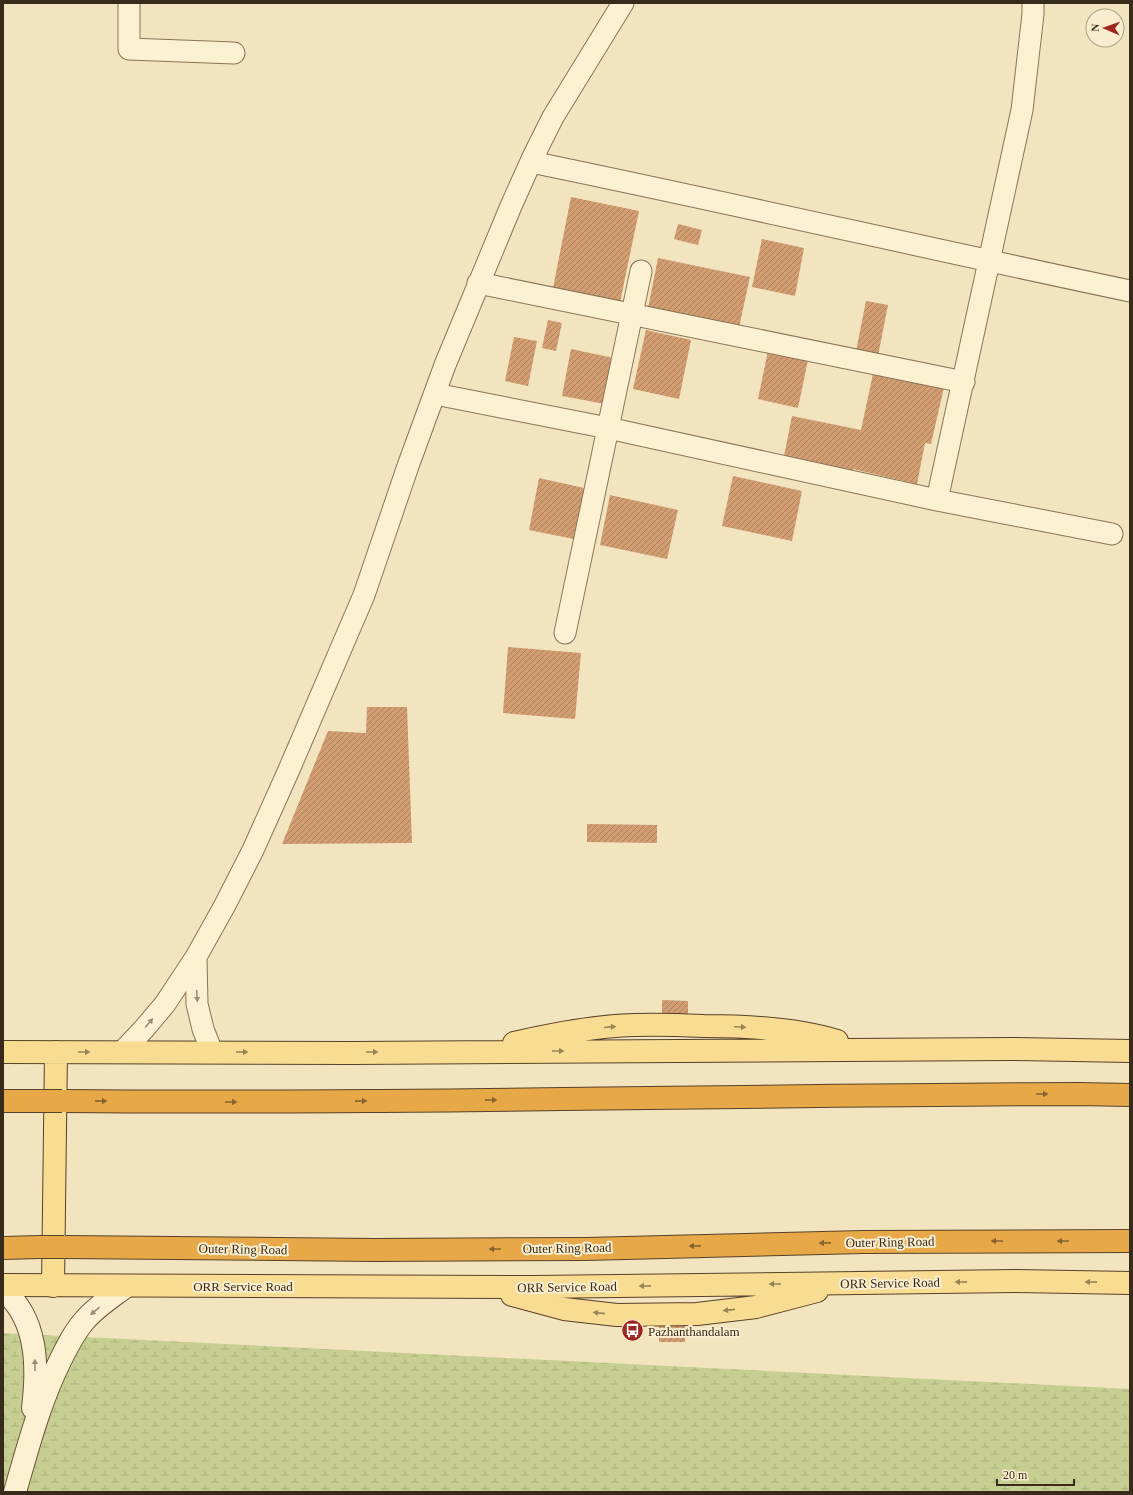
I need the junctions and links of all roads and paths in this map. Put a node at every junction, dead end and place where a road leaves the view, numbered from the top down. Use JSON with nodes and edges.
{"nodes":[{"id":1,"x":129,"y":3,"type":"edge"},
{"id":2,"x":623,"y":3,"type":"edge"},
{"id":3,"x":1033,"y":3,"type":"edge"},
{"id":4,"x":234,"y":53,"type":"dead end"},
{"id":5,"x":531,"y":162,"type":"junction"},
{"id":6,"x":988,"y":261,"type":"junction"},
{"id":7,"x":641,"y":271,"type":"dead end"},
{"id":8,"x":478,"y":284,"type":"junction"},
{"id":9,"x":1130,"y":291,"type":"edge"},
{"id":10,"x":632,"y":315,"type":"junction"},
{"id":11,"x":964,"y":382,"type":"junction"},
{"id":12,"x":435,"y":394,"type":"junction"},
{"id":13,"x":608,"y":428,"type":"junction"},
{"id":14,"x":937,"y":500,"type":"junction"},
{"id":15,"x":1112,"y":534,"type":"dead end"},
{"id":16,"x":565,"y":633,"type":"dead end"},
{"id":17,"x":196,"y":957,"type":"junction"},
{"id":18,"x":1130,"y":1051,"type":"edge"},
{"id":19,"x":3,"y":1052,"type":"edge"},
{"id":20,"x":56,"y":1052,"type":"junction"},
{"id":21,"x":122,"y":1052,"type":"junction"},
{"id":22,"x":212,"y":1052,"type":"junction"},
{"id":23,"x":1130,"y":1095,"type":"edge"},
{"id":24,"x":3,"y":1101,"type":"edge"},
{"id":25,"x":1130,"y":1241,"type":"edge"},
{"id":26,"x":3,"y":1248,"type":"edge"},
{"id":27,"x":849,"y":1283,"type":"junction"},
{"id":28,"x":1130,"y":1283,"type":"edge"},
{"id":29,"x":3,"y":1285,"type":"edge"},
{"id":30,"x":53,"y":1286,"type":"junction"},
{"id":31,"x":125,"y":1286,"type":"junction"},
{"id":32,"x":482,"y":1287,"type":"junction"},
{"id":33,"x":3,"y":1290,"type":"edge"},
{"id":34,"x":28,"y":1445,"type":"junction"},
{"id":35,"x":15,"y":1492,"type":"edge"}],
"edges":[{"from":1,"to":4,"type":"street"},
{"from":2,"to":5,"type":"street"},
{"from":3,"to":6,"type":"street"},
{"from":5,"to":6,"type":"street"},
{"from":5,"to":8,"type":"street"},
{"from":6,"to":9,"type":"street"},
{"from":6,"to":11,"type":"street"},
{"from":7,"to":10,"type":"street"},
{"from":8,"to":10,"type":"street"},
{"from":8,"to":12,"type":"street"},
{"from":10,"to":11,"type":"street"},
{"from":10,"to":13,"type":"street"},
{"from":11,"to":14,"type":"street"},
{"from":12,"to":13,"type":"street"},
{"from":12,"to":17,"type":"street"},
{"from":13,"to":14,"type":"street"},
{"from":13,"to":16,"type":"street"},
{"from":14,"to":15,"type":"street"},
{"from":21,"to":17,"type":"street","one_way":true},
{"from":17,"to":22,"type":"street","one_way":true},
{"from":22,"to":18,"type":"main road","one_way":true},
{"from":19,"to":20,"type":"main road"},
{"from":20,"to":21,"type":"main road","one_way":true},
{"from":20,"to":30,"type":"main road"},
{"from":21,"to":22,"type":"main road"},
{"from":24,"to":23,"type":"highway","one_way":true},
{"from":25,"to":26,"type":"highway","name":"Outer Ring Road","one_way":true,"bridge":true},
{"from":28,"to":27,"type":"main road","name":"ORR Service Road","one_way":true},
{"from":27,"to":32,"type":"main road","name":"ORR Service Road","one_way":true},
{"from":27,"to":32,"type":"main road","one_way":true},
{"from":29,"to":30,"type":"main road","name":"ORR Service Road"},
{"from":30,"to":31,"type":"main road","name":"ORR Service Road"},
{"from":31,"to":32,"type":"main road","name":"ORR Service Road"},
{"from":31,"to":34,"type":"street","one_way":true},
{"from":34,"to":33,"type":"street","one_way":true},
{"from":34,"to":35,"type":"street"}]}
